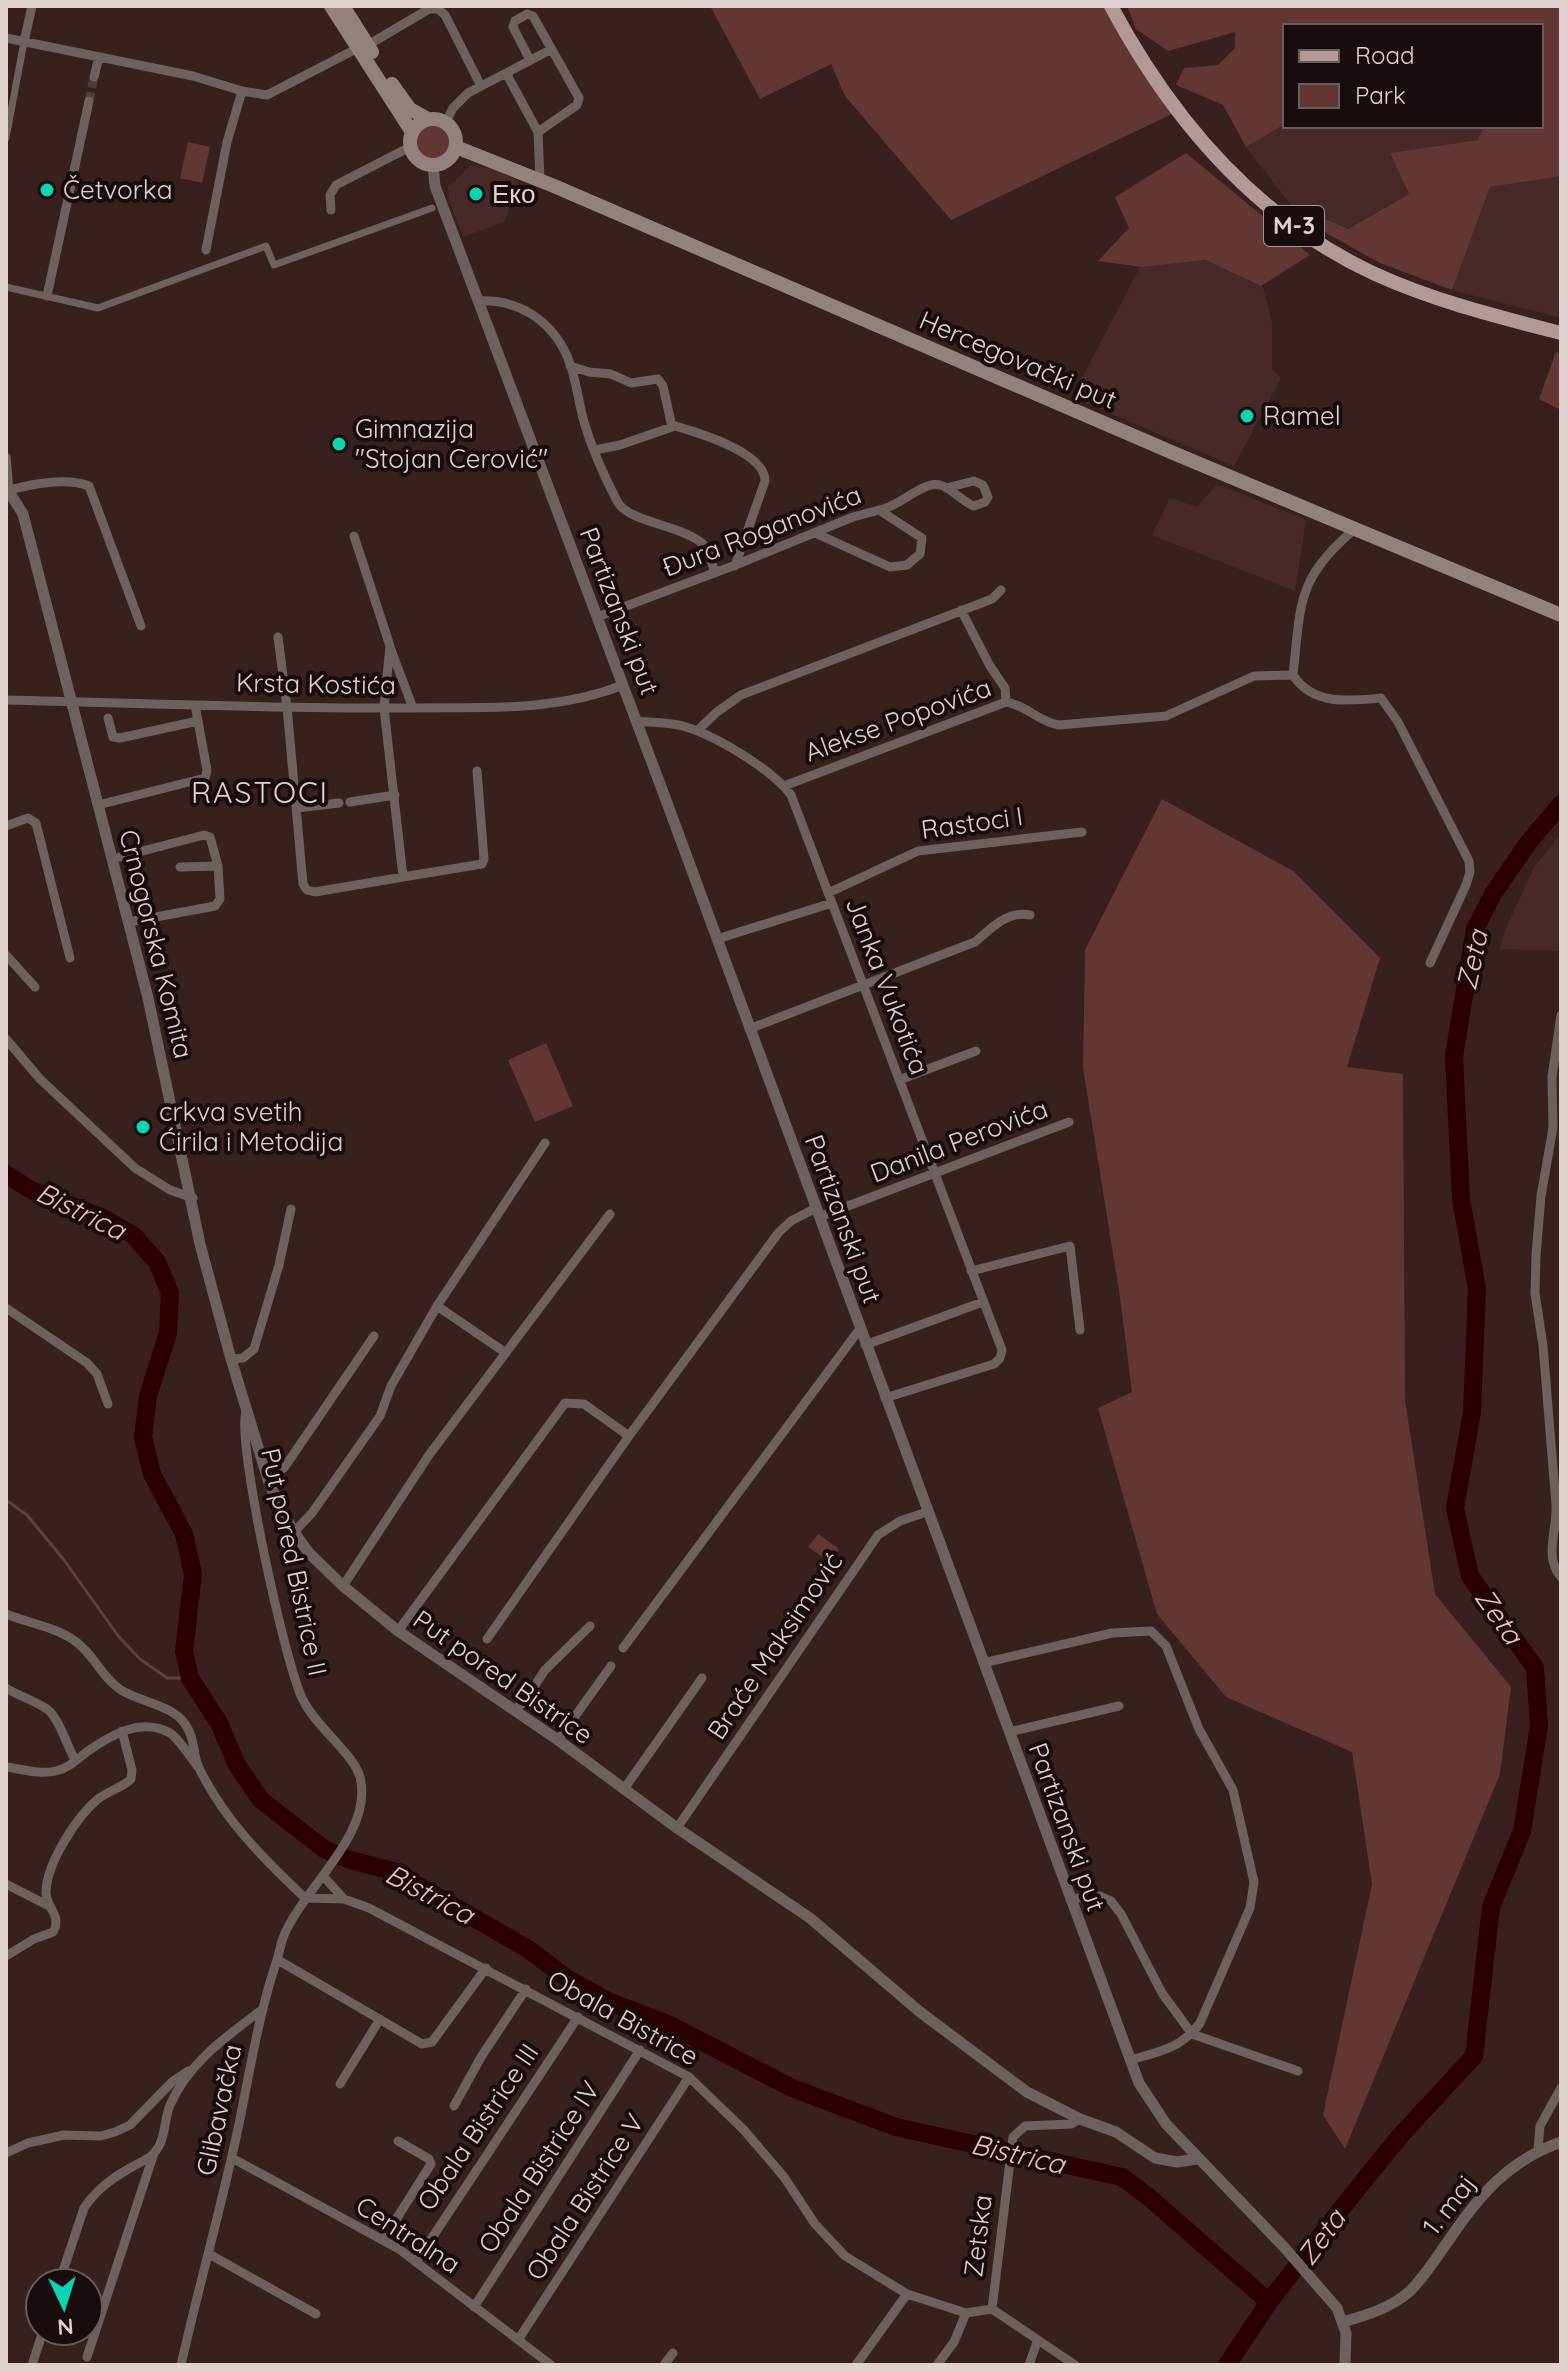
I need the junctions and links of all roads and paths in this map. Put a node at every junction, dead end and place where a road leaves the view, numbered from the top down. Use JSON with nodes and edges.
{"nodes":[{"id":1,"x":32,"y":6,"type":"edge"},
{"id":2,"x":331,"y":6,"type":"edge"},
{"id":3,"x":343,"y":6,"type":"edge"},
{"id":4,"x":1111,"y":6,"type":"edge"},
{"id":5,"x":6,"y":38,"type":"edge"},
{"id":6,"x":24,"y":42,"type":"junction"},
{"id":7,"x":363,"y":47,"type":"junction"},
{"id":8,"x":550,"y":50,"type":"junction"},
{"id":9,"x":99,"y":57,"type":"junction"},
{"id":10,"x":530,"y":60,"type":"junction"},
{"id":11,"x":506,"y":73,"type":"junction"},
{"id":12,"x":94,"y":77,"type":"tunnel mouth"},
{"id":13,"x":481,"y":86,"type":"junction"},
{"id":14,"x":242,"y":91,"type":"junction"},
{"id":15,"x":89,"y":101,"type":"tunnel mouth"},
{"id":16,"x":428,"y":119,"type":"junction"},
{"id":17,"x":446,"y":122,"type":"junction"},
{"id":18,"x":538,"y":132,"type":"junction"},
{"id":19,"x":6,"y":138,"type":"edge"},
{"id":20,"x":411,"y":139,"type":"junction"},
{"id":21,"x":456,"y":147,"type":"junction"},
{"id":22,"x":433,"y":165,"type":"junction"},
{"id":23,"x":540,"y":180,"type":"junction"},
{"id":24,"x":432,"y":208,"type":"dead end"},
{"id":25,"x":331,"y":210,"type":"dead end"},
{"id":26,"x":206,"y":250,"type":"dead end"},
{"id":27,"x":6,"y":287,"type":"edge"},
{"id":28,"x":47,"y":296,"type":"junction"},
{"id":29,"x":479,"y":301,"type":"junction"},
{"id":30,"x":1561,"y":333,"type":"edge"},
{"id":31,"x":570,"y":366,"type":"junction"},
{"id":32,"x":672,"y":427,"type":"junction"},
{"id":33,"x":595,"y":450,"type":"junction"},
{"id":34,"x":6,"y":457,"type":"edge"},
{"id":35,"x":946,"y":488,"type":"dead end"},
{"id":36,"x":8,"y":489,"type":"edge"},
{"id":37,"x":879,"y":510,"type":"junction"},
{"id":38,"x":1356,"y":528,"type":"junction"},
{"id":39,"x":815,"y":533,"type":"junction"},
{"id":40,"x":354,"y":536,"type":"dead end"},
{"id":41,"x":735,"y":566,"type":"junction"},
{"id":42,"x":715,"y":573,"type":"junction"},
{"id":43,"x":1001,"y":590,"type":"dead end"},
{"id":44,"x":961,"y":610,"type":"junction"},
{"id":45,"x":1561,"y":615,"type":"edge"},
{"id":46,"x":597,"y":617,"type":"junction"},
{"id":47,"x":141,"y":626,"type":"dead end"},
{"id":48,"x":278,"y":637,"type":"dead end"},
{"id":49,"x":390,"y":646,"type":"junction"},
{"id":50,"x":1293,"y":675,"type":"junction"},
{"id":51,"x":623,"y":685,"type":"junction"},
{"id":52,"x":6,"y":700,"type":"edge"},
{"id":53,"x":70,"y":701,"type":"junction"},
{"id":54,"x":1006,"y":702,"type":"junction"},
{"id":55,"x":195,"y":705,"type":"junction"},
{"id":56,"x":287,"y":707,"type":"junction"},
{"id":57,"x":384,"y":708,"type":"junction"},
{"id":58,"x":413,"y":708,"type":"junction"},
{"id":59,"x":108,"y":718,"type":"dead end"},
{"id":60,"x":198,"y":721,"type":"junction"},
{"id":61,"x":636,"y":721,"type":"junction"},
{"id":62,"x":697,"y":731,"type":"junction"},
{"id":63,"x":477,"y":771,"type":"dead end"},
{"id":64,"x":784,"y":786,"type":"junction"},
{"id":65,"x":395,"y":795,"type":"junction"},
{"id":66,"x":350,"y":802,"type":"dead end"},
{"id":67,"x":339,"y":803,"type":"dead end"},
{"id":68,"x":98,"y":805,"type":"junction"},
{"id":69,"x":296,"y":808,"type":"junction"},
{"id":70,"x":6,"y":826,"type":"edge"},
{"id":71,"x":1082,"y":832,"type":"dead end"},
{"id":72,"x":112,"y":859,"type":"junction"},
{"id":73,"x":218,"y":866,"type":"junction"},
{"id":74,"x":180,"y":867,"type":"dead end"},
{"id":75,"x":403,"y":877,"type":"junction"},
{"id":76,"x":830,"y":898,"type":"junction"},
{"id":77,"x":1030,"y":915,"type":"dead end"},
{"id":78,"x":129,"y":922,"type":"junction"},
{"id":79,"x":717,"y":939,"type":"junction"},
{"id":80,"x":6,"y":955,"type":"edge"},
{"id":81,"x":70,"y":958,"type":"dead end"},
{"id":82,"x":1430,"y":963,"type":"dead end"},
{"id":83,"x":863,"y":986,"type":"junction"},
{"id":84,"x":35,"y":987,"type":"dead end"},
{"id":85,"x":1561,"y":1015,"type":"edge"},
{"id":86,"x":749,"y":1029,"type":"junction"},
{"id":87,"x":6,"y":1039,"type":"edge"},
{"id":88,"x":976,"y":1051,"type":"dead end"},
{"id":89,"x":899,"y":1080,"type":"junction"},
{"id":90,"x":1069,"y":1122,"type":"dead end"},
{"id":91,"x":545,"y":1143,"type":"dead end"},
{"id":92,"x":935,"y":1175,"type":"junction"},
{"id":93,"x":193,"y":1198,"type":"junction"},
{"id":94,"x":291,"y":1209,"type":"dead end"},
{"id":95,"x":817,"y":1213,"type":"junction"},
{"id":96,"x":610,"y":1214,"type":"dead end"},
{"id":97,"x":971,"y":1271,"type":"junction"},
{"id":98,"x":983,"y":1302,"type":"junction"},
{"id":99,"x":437,"y":1306,"type":"junction"},
{"id":100,"x":6,"y":1308,"type":"edge"},
{"id":101,"x":859,"y":1330,"type":"junction"},
{"id":102,"x":1080,"y":1330,"type":"dead end"},
{"id":103,"x":374,"y":1336,"type":"dead end"},
{"id":104,"x":865,"y":1345,"type":"junction"},
{"id":105,"x":506,"y":1353,"type":"junction"},
{"id":106,"x":231,"y":1359,"type":"junction"},
{"id":107,"x":885,"y":1398,"type":"junction"},
{"id":108,"x":108,"y":1404,"type":"dead end"},
{"id":109,"x":246,"y":1412,"type":"junction"},
{"id":110,"x":629,"y":1436,"type":"junction"},
{"id":111,"x":266,"y":1474,"type":"junction"},
{"id":112,"x":270,"y":1486,"type":"junction"},
{"id":113,"x":253,"y":1490,"type":"junction"},
{"id":114,"x":927,"y":1512,"type":"junction"},
{"id":115,"x":294,"y":1532,"type":"junction"},
{"id":116,"x":1561,"y":1577,"type":"edge"},
{"id":117,"x":343,"y":1586,"type":"junction"},
{"id":118,"x":6,"y":1614,"type":"edge"},
{"id":119,"x":590,"y":1626,"type":"dead end"},
{"id":120,"x":398,"y":1631,"type":"junction"},
{"id":121,"x":487,"y":1639,"type":"dead end"},
{"id":122,"x":623,"y":1648,"type":"dead end"},
{"id":123,"x":983,"y":1663,"type":"junction"},
{"id":124,"x":611,"y":1666,"type":"dead end"},
{"id":125,"x":702,"y":1678,"type":"dead end"},
{"id":126,"x":6,"y":1688,"type":"edge"},
{"id":127,"x":1119,"y":1706,"type":"dead end"},
{"id":128,"x":514,"y":1710,"type":"junction"},
{"id":129,"x":122,"y":1731,"type":"junction"},
{"id":130,"x":1009,"y":1732,"type":"junction"},
{"id":131,"x":558,"y":1740,"type":"junction"},
{"id":132,"x":75,"y":1760,"type":"junction"},
{"id":133,"x":6,"y":1767,"type":"edge"},
{"id":134,"x":198,"y":1767,"type":"junction"},
{"id":135,"x":624,"y":1789,"type":"junction"},
{"id":136,"x":677,"y":1828,"type":"junction"},
{"id":137,"x":324,"y":1875,"type":"junction"},
{"id":138,"x":6,"y":1884,"type":"edge"},
{"id":139,"x":305,"y":1898,"type":"junction"},
{"id":140,"x":344,"y":1899,"type":"junction"},
{"id":141,"x":1070,"y":1899,"type":"junction"},
{"id":142,"x":51,"y":1907,"type":"junction"},
{"id":143,"x":6,"y":1956,"type":"edge"},
{"id":144,"x":278,"y":1960,"type":"junction"},
{"id":145,"x":486,"y":1968,"type":"junction"},
{"id":146,"x":526,"y":1989,"type":"junction"},
{"id":147,"x":263,"y":2009,"type":"junction"},
{"id":148,"x":578,"y":2017,"type":"junction"},
{"id":149,"x":380,"y":2019,"type":"junction"},
{"id":150,"x":1192,"y":2034,"type":"junction"},
{"id":151,"x":640,"y":2050,"type":"junction"},
{"id":152,"x":1130,"y":2060,"type":"junction"},
{"id":153,"x":191,"y":2069,"type":"junction"},
{"id":154,"x":1298,"y":2071,"type":"dead end"},
{"id":155,"x":689,"y":2077,"type":"junction"},
{"id":156,"x":340,"y":2084,"type":"dead end"},
{"id":157,"x":1561,"y":2088,"type":"edge"},
{"id":158,"x":454,"y":2106,"type":"dead end"},
{"id":159,"x":1080,"y":2119,"type":"junction"},
{"id":160,"x":398,"y":2141,"type":"dead end"},
{"id":161,"x":1561,"y":2142,"type":"edge"},
{"id":162,"x":1538,"y":2150,"type":"junction"},
{"id":163,"x":6,"y":2153,"type":"edge"},
{"id":164,"x":154,"y":2153,"type":"junction"},
{"id":165,"x":232,"y":2158,"type":"junction"},
{"id":166,"x":1197,"y":2159,"type":"junction"},
{"id":167,"x":383,"y":2240,"type":"junction"},
{"id":168,"x":209,"y":2254,"type":"junction"},
{"id":169,"x":416,"y":2262,"type":"junction"},
{"id":170,"x":64,"y":2267,"type":"edge"},
{"id":171,"x":907,"y":2294,"type":"junction"},
{"id":172,"x":474,"y":2307,"type":"junction"},
{"id":173,"x":992,"y":2309,"type":"junction"},
{"id":174,"x":966,"y":2313,"type":"junction"},
{"id":175,"x":316,"y":2314,"type":"dead end"},
{"id":176,"x":1343,"y":2322,"type":"junction"},
{"id":177,"x":518,"y":2340,"type":"junction"},
{"id":178,"x":1037,"y":2342,"type":"junction"},
{"id":179,"x":673,"y":2353,"type":"dead end"},
{"id":180,"x":87,"y":2357,"type":"dead end"},
{"id":181,"x":181,"y":2365,"type":"edge"},
{"id":182,"x":551,"y":2365,"type":"edge"},
{"id":183,"x":664,"y":2365,"type":"edge"},
{"id":184,"x":856,"y":2365,"type":"edge"},
{"id":185,"x":937,"y":2365,"type":"edge"},
{"id":186,"x":1029,"y":2365,"type":"edge"},
{"id":187,"x":1075,"y":2365,"type":"edge"},
{"id":188,"x":1345,"y":2365,"type":"edge"}],
"edges":[{"from":1,"to":6,"type":"street"},
{"from":2,"to":7,"type":"main road"},
{"from":3,"to":7,"type":"main road"},
{"from":4,"to":30,"type":"main road","number":"M-3"},
{"from":5,"to":6,"type":"street"},
{"from":6,"to":9,"type":"street"},
{"from":6,"to":19,"type":"street"},
{"from":7,"to":13,"type":"street"},
{"from":7,"to":14,"type":"street"},
{"from":7,"to":16,"type":"main road"},
{"from":7,"to":20,"type":"main road"},
{"from":8,"to":10,"type":"street"},
{"from":8,"to":10,"type":"street"},
{"from":8,"to":18,"type":"street"},
{"from":9,"to":12,"type":"street"},
{"from":9,"to":14,"type":"street"},
{"from":10,"to":11,"type":"street"},
{"from":11,"to":13,"type":"street"},
{"from":11,"to":18,"type":"street"},
{"from":13,"to":17,"type":"street"},
{"from":14,"to":26,"type":"street"},
{"from":15,"to":28,"type":"street"},
{"from":16,"to":17,"type":"main road"},
{"from":16,"to":20,"type":"main road"},
{"from":17,"to":21,"type":"main road"},
{"from":18,"to":23,"type":"street"},
{"from":20,"to":22,"type":"main road"},
{"from":20,"to":25,"type":"street"},
{"from":21,"to":22,"type":"main road"},
{"from":21,"to":23,"type":"main road","name":"Hercegovački put"},
{"from":22,"to":29,"type":"street","name":"Partizanski put"},
{"from":23,"to":38,"type":"main road","name":"Hercegovački put"},
{"from":24,"to":28,"type":"street"},
{"from":27,"to":28,"type":"street"},
{"from":29,"to":31,"type":"street"},
{"from":29,"to":46,"type":"street","name":"Partizanski put"},
{"from":31,"to":32,"type":"street"},
{"from":31,"to":33,"type":"street"},
{"from":32,"to":33,"type":"street"},
{"from":32,"to":41,"type":"street"},
{"from":33,"to":42,"type":"street"},
{"from":34,"to":36,"type":"street"},
{"from":35,"to":37,"type":"street"},
{"from":36,"to":47,"type":"street"},
{"from":36,"to":53,"type":"street","name":"Crnogorska Komita"},
{"from":37,"to":39,"type":"street","name":"Đura Roganovića"},
{"from":37,"to":39,"type":"street","name":"Đura Roganovića"},
{"from":38,"to":45,"type":"main road","name":"Hercegovački put"},
{"from":38,"to":50,"type":"street"},
{"from":39,"to":41,"type":"street","name":"Đura Roganovića"},
{"from":40,"to":49,"type":"street"},
{"from":41,"to":42,"type":"street","name":"Đura Roganovića"},
{"from":42,"to":46,"type":"street","name":"Đura Roganovića"},
{"from":43,"to":44,"type":"street"},
{"from":44,"to":54,"type":"street"},
{"from":44,"to":62,"type":"street"},
{"from":46,"to":51,"type":"street","name":"Partizanski put"},
{"from":48,"to":56,"type":"street"},
{"from":49,"to":57,"type":"street"},
{"from":49,"to":58,"type":"street"},
{"from":50,"to":54,"type":"street","name":"Alekse Popovića"},
{"from":50,"to":82,"type":"street"},
{"from":51,"to":58,"type":"street","name":"Krsta Kostića"},
{"from":51,"to":61,"type":"street","name":"Partizanski put"},
{"from":52,"to":53,"type":"street","name":"Krsta Kostića"},
{"from":53,"to":55,"type":"street","name":"Krsta Kostića"},
{"from":53,"to":68,"type":"street","name":"Crnogorska Komita"},
{"from":54,"to":64,"type":"street","name":"Alekse Popovića"},
{"from":55,"to":56,"type":"street","name":"Krsta Kostića"},
{"from":55,"to":60,"type":"street"},
{"from":56,"to":57,"type":"street","name":"Krsta Kostića"},
{"from":56,"to":69,"type":"street"},
{"from":57,"to":58,"type":"street","name":"Krsta Kostića"},
{"from":57,"to":65,"type":"street"},
{"from":59,"to":60,"type":"street"},
{"from":60,"to":68,"type":"street"},
{"from":61,"to":62,"type":"street"},
{"from":61,"to":79,"type":"street","name":"Partizanski put"},
{"from":62,"to":64,"type":"street"},
{"from":63,"to":75,"type":"street"},
{"from":64,"to":76,"type":"street","name":"Janka Vukotića"},
{"from":65,"to":66,"type":"street"},
{"from":65,"to":75,"type":"street"},
{"from":67,"to":69,"type":"street"},
{"from":68,"to":72,"type":"street","name":"Crnogorska Komita"},
{"from":69,"to":75,"type":"street"},
{"from":70,"to":81,"type":"street"},
{"from":71,"to":76,"type":"street","name":"Rastoci I"},
{"from":72,"to":73,"type":"street"},
{"from":72,"to":78,"type":"street","name":"Crnogorska Komita"},
{"from":73,"to":74,"type":"street"},
{"from":73,"to":78,"type":"street"},
{"from":76,"to":79,"type":"street","name":"Rastoci I"},
{"from":76,"to":83,"type":"street","name":"Janka Vukotića"},
{"from":77,"to":83,"type":"street"},
{"from":78,"to":93,"type":"street","name":"Crnogorska Komita"},
{"from":79,"to":86,"type":"street","name":"Partizanski put"},
{"from":80,"to":84,"type":"street"},
{"from":83,"to":86,"type":"street"},
{"from":83,"to":89,"type":"street","name":"Janka Vukotića"},
{"from":85,"to":116,"type":"street"},
{"from":86,"to":95,"type":"street","name":"Partizanski put"},
{"from":87,"to":93,"type":"street"},
{"from":88,"to":89,"type":"street"},
{"from":89,"to":92,"type":"street","name":"Janka Vukotića"},
{"from":90,"to":92,"type":"street","name":"Danila Perovića"},
{"from":91,"to":99,"type":"street"},
{"from":92,"to":95,"type":"street","name":"Danila Perovića"},
{"from":92,"to":97,"type":"street","name":"Janka Vukotića"},
{"from":93,"to":106,"type":"street","name":"Put pored Bistrice"},
{"from":94,"to":106,"type":"street"},
{"from":95,"to":101,"type":"street","name":"Partizanski put"},
{"from":95,"to":110,"type":"street","name":"Danila Perovića"},
{"from":96,"to":105,"type":"street"},
{"from":97,"to":98,"type":"street","name":"Janka Vukotića"},
{"from":97,"to":102,"type":"street"},
{"from":98,"to":104,"type":"street"},
{"from":98,"to":107,"type":"street","name":"Janka Vukotića"},
{"from":99,"to":105,"type":"street"},
{"from":99,"to":115,"type":"street"},
{"from":100,"to":108,"type":"street"},
{"from":101,"to":104,"type":"street","name":"Partizanski put"},
{"from":101,"to":122,"type":"street"},
{"from":103,"to":111,"type":"street"},
{"from":104,"to":107,"type":"street","name":"Partizanski put"},
{"from":105,"to":117,"type":"street"},
{"from":106,"to":109,"type":"street","name":"Put pored Bistrice"},
{"from":107,"to":114,"type":"street","name":"Partizanski put"},
{"from":109,"to":111,"type":"street","name":"Put pored Bistrice"},
{"from":109,"to":113,"type":"street","name":"Put pored Bistrice II"},
{"from":110,"to":120,"type":"street"},
{"from":110,"to":121,"type":"street","name":"Danila Perovića"},
{"from":111,"to":112,"type":"street","name":"Put pored Bistrice"},
{"from":112,"to":113,"type":"street"},
{"from":112,"to":115,"type":"street","name":"Put pored Bistrice"},
{"from":113,"to":137,"type":"street","name":"Put pored Bistrice II"},
{"from":114,"to":123,"type":"street","name":"Partizanski put"},
{"from":114,"to":136,"type":"street","name":"Braće Maksimović"},
{"from":115,"to":117,"type":"street","name":"Put pored Bistrice"},
{"from":117,"to":120,"type":"street","name":"Put pored Bistrice"},
{"from":118,"to":134,"type":"street"},
{"from":119,"to":128,"type":"street"},
{"from":120,"to":128,"type":"street","name":"Put pored Bistrice"},
{"from":123,"to":130,"type":"street","name":"Partizanski put"},
{"from":123,"to":150,"type":"street"},
{"from":124,"to":131,"type":"street"},
{"from":125,"to":135,"type":"street"},
{"from":126,"to":132,"type":"street"},
{"from":127,"to":130,"type":"street"},
{"from":128,"to":131,"type":"street","name":"Put pored Bistrice"},
{"from":129,"to":132,"type":"street"},
{"from":129,"to":134,"type":"street"},
{"from":129,"to":142,"type":"street"},
{"from":130,"to":141,"type":"street","name":"Partizanski put"},
{"from":131,"to":135,"type":"street","name":"Put pored Bistrice"},
{"from":132,"to":133,"type":"street"},
{"from":134,"to":139,"type":"street"},
{"from":135,"to":136,"type":"street","name":"Put pored Bistrice"},
{"from":136,"to":159,"type":"street","name":"Put pored Bistrice"},
{"from":137,"to":139,"type":"street","name":"Glibavačka"},
{"from":137,"to":140,"type":"street"},
{"from":138,"to":142,"type":"street"},
{"from":139,"to":140,"type":"street","name":"Obala Bistrice"},
{"from":139,"to":144,"type":"street","name":"Glibavačka"},
{"from":140,"to":145,"type":"street","name":"Obala Bistrice"},
{"from":141,"to":150,"type":"street"},
{"from":141,"to":152,"type":"street","name":"Partizanski put"},
{"from":142,"to":143,"type":"street"},
{"from":144,"to":147,"type":"street","name":"Glibavačka"},
{"from":144,"to":149,"type":"street"},
{"from":145,"to":146,"type":"street","name":"Obala Bistrice"},
{"from":145,"to":149,"type":"street"},
{"from":146,"to":148,"type":"street","name":"Obala Bistrice"},
{"from":146,"to":158,"type":"street"},
{"from":147,"to":153,"type":"street"},
{"from":147,"to":165,"type":"street","name":"Glibavačka"},
{"from":148,"to":151,"type":"street","name":"Obala Bistrice"},
{"from":148,"to":169,"type":"street","name":"Obala Bistrice III"},
{"from":149,"to":156,"type":"street"},
{"from":150,"to":152,"type":"street"},
{"from":150,"to":154,"type":"street"},
{"from":151,"to":155,"type":"street","name":"Obala Bistrice"},
{"from":151,"to":172,"type":"street","name":"Obala Bistrice IV"},
{"from":152,"to":166,"type":"street","name":"Partizanski put"},
{"from":153,"to":163,"type":"street"},
{"from":153,"to":164,"type":"street"},
{"from":155,"to":171,"type":"street","name":"Obala Bistrice"},
{"from":155,"to":177,"type":"street","name":"Obala Bistrice V"},
{"from":157,"to":162,"type":"street"},
{"from":159,"to":166,"type":"street","name":"Put pored Bistrice"},
{"from":159,"to":173,"type":"street","name":"Zetska"},
{"from":160,"to":167,"type":"street"},
{"from":161,"to":162,"type":"street","name":"1. maj"},
{"from":162,"to":176,"type":"street","name":"1. maj"},
{"from":164,"to":170,"type":"street"},
{"from":164,"to":180,"type":"street"},
{"from":165,"to":167,"type":"street","name":"Centralna"},
{"from":165,"to":168,"type":"street","name":"Glibavačka"},
{"from":166,"to":176,"type":"street","name":"Partizanski put"},
{"from":167,"to":169,"type":"street","name":"Centralna"},
{"from":168,"to":175,"type":"street"},
{"from":168,"to":181,"type":"street","name":"Glibavačka"},
{"from":169,"to":172,"type":"street","name":"Centralna"},
{"from":171,"to":174,"type":"street","name":"Obala Bistrice"},
{"from":171,"to":184,"type":"street"},
{"from":172,"to":177,"type":"street","name":"Centralna"},
{"from":173,"to":174,"type":"street","name":"Obala Bistrice"},
{"from":173,"to":178,"type":"street","name":"Zetska"},
{"from":174,"to":185,"type":"street"},
{"from":176,"to":188,"type":"street"},
{"from":177,"to":182,"type":"street","name":"Centralna"},
{"from":178,"to":186,"type":"street"},
{"from":178,"to":187,"type":"street","name":"Zetska"},
{"from":179,"to":183,"type":"street"}]}
